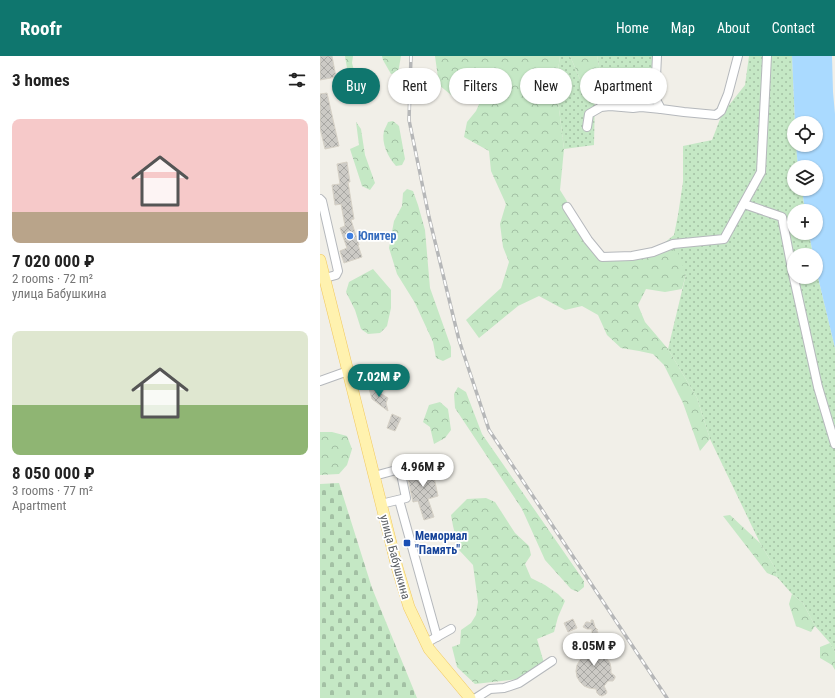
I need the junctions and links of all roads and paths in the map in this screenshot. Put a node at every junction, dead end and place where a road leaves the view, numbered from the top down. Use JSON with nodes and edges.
{"nodes":[{"id":1,"x":656,"y":56,"type":"edge"},
{"id":2,"x":738,"y":56,"type":"edge"},
{"id":3,"x":767,"y":56,"type":"edge"},
{"id":4,"x":661,"y":109,"type":"junction"},
{"id":5,"x":587,"y":127,"type":"dead end"},
{"id":6,"x":320,"y":199,"type":"edge"},
{"id":7,"x":744,"y":204,"type":"junction"},
{"id":8,"x":567,"y":207,"type":"dead end"},
{"id":9,"x":320,"y":260,"type":"edge"},
{"id":10,"x":323,"y":275,"type":"edge"},
{"id":11,"x":348,"y":371,"type":"junction"},
{"id":12,"x":320,"y":381,"type":"edge"},
{"id":13,"x":835,"y":444,"type":"edge"},
{"id":14,"x":374,"y":476,"type":"junction"},
{"id":15,"x":399,"y":500,"type":"junction"},
{"id":16,"x":381,"y":504,"type":"junction"},
{"id":17,"x":451,"y":629,"type":"dead end"},
{"id":18,"x":437,"y":637,"type":"junction"},
{"id":19,"x":426,"y":643,"type":"junction"},
{"id":20,"x":552,"y":661,"type":"dead end"},
{"id":21,"x":470,"y":698,"type":"edge"},
{"id":22,"x":476,"y":698,"type":"edge"}],
"edges":[{"from":1,"to":4,"type":"street"},
{"from":2,"to":4,"type":"street"},
{"from":3,"to":7,"type":"street"},
{"from":4,"to":5,"type":"street"},
{"from":6,"to":10,"type":"street"},
{"from":7,"to":8,"type":"street"},
{"from":7,"to":13,"type":"street"},
{"from":9,"to":10,"type":"main road","name":"улица Бабушкина"},
{"from":10,"to":11,"type":"main road","name":"улица Бабушкина"},
{"from":11,"to":12,"type":"street"},
{"from":11,"to":14,"type":"main road","name":"улица Бабушкина"},
{"from":14,"to":15,"type":"street"},
{"from":14,"to":16,"type":"main road","name":"улица Бабушкина"},
{"from":15,"to":16,"type":"street"},
{"from":15,"to":18,"type":"street"},
{"from":16,"to":19,"type":"main road","name":"улица Бабушкина"},
{"from":17,"to":18,"type":"street"},
{"from":18,"to":19,"type":"street"},
{"from":19,"to":21,"type":"main road","name":"улица Бабушкина"},
{"from":20,"to":22,"type":"street"}]}
